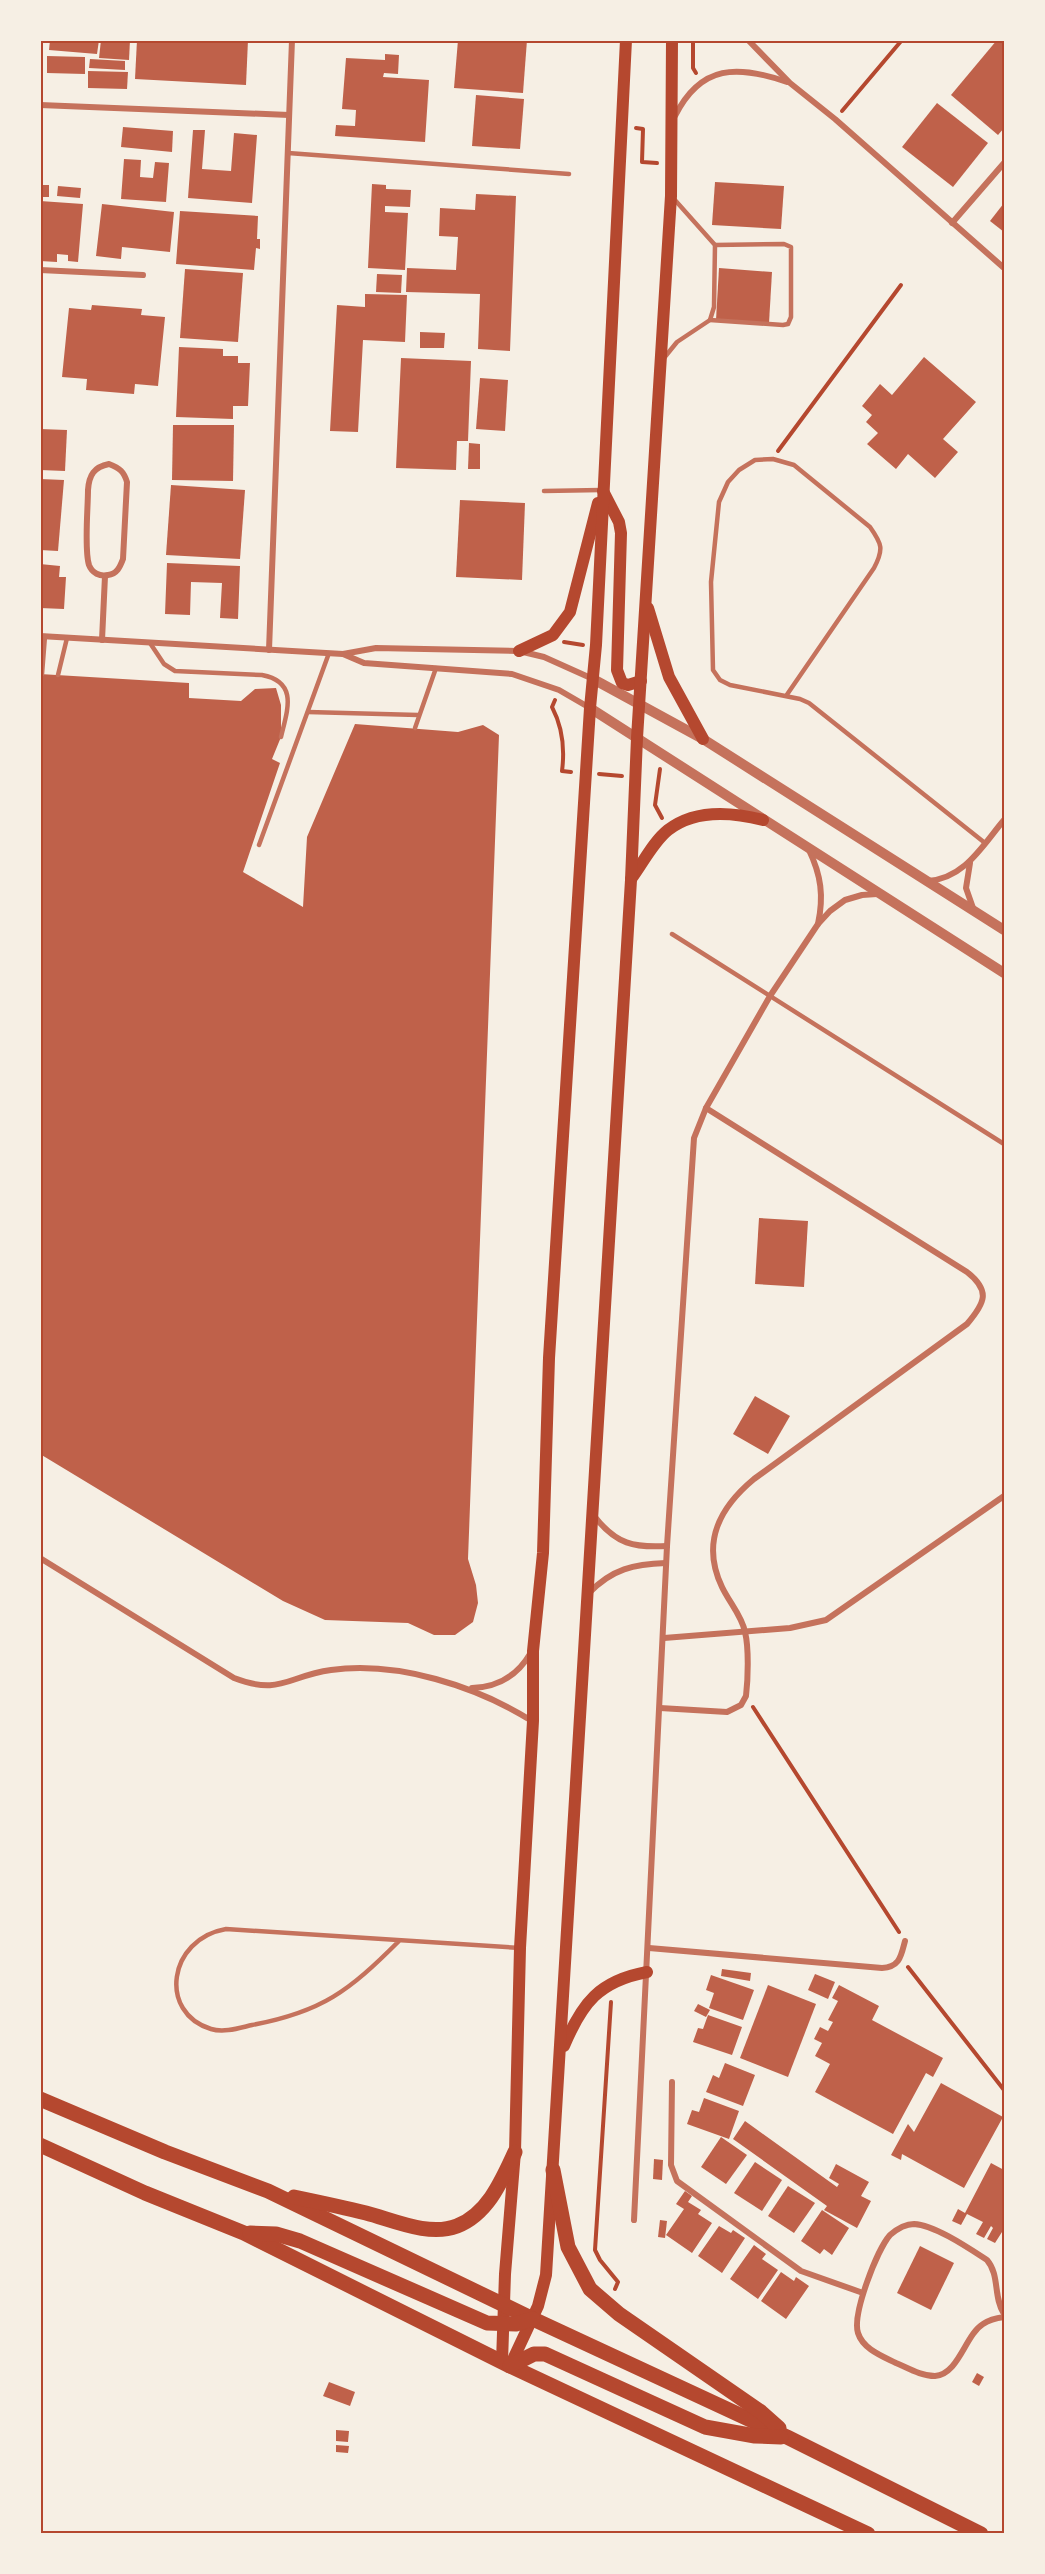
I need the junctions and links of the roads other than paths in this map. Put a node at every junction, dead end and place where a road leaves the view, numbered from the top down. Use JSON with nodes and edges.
{"nodes":[{"id":1,"x":292,"y":40,"type":"edge"},
{"id":2,"x":626,"y":40,"type":"edge"},
{"id":3,"x":672,"y":40,"type":"edge"},
{"id":4,"x":748,"y":40,"type":"edge"},
{"id":5,"x":790,"y":82,"type":"junction"},
{"id":6,"x":40,"y":105,"type":"edge"},
{"id":7,"x":289,"y":115,"type":"junction"},
{"id":8,"x":670,"y":125,"type":"junction"},
{"id":9,"x":288,"y":153,"type":"junction"},
{"id":10,"x":1005,"y":163,"type":"edge"},
{"id":11,"x":569,"y":174,"type":"dead end"},
{"id":12,"x":671,"y":196,"type":"junction"},
{"id":13,"x":952,"y":223,"type":"junction"},
{"id":14,"x":715,"y":245,"type":"junction"},
{"id":15,"x":1005,"y":268,"type":"edge"},
{"id":16,"x":40,"y":270,"type":"edge"},
{"id":17,"x":143,"y":275,"type":"dead end"},
{"id":18,"x":710,"y":320,"type":"junction"},
{"id":19,"x":662,"y":360,"type":"junction"},
{"id":20,"x":602,"y":490,"type":"junction"},
{"id":21,"x":544,"y":491,"type":"dead end"},
{"id":22,"x":105,"y":576,"type":"junction"},
{"id":23,"x":646,"y":599,"type":"junction"},
{"id":24,"x":43,"y":636,"type":"edge"},
{"id":25,"x":67,"y":638,"type":"junction"},
{"id":26,"x":102,"y":640,"type":"junction"},
{"id":27,"x":150,"y":643,"type":"junction"},
{"id":28,"x":268,"y":650,"type":"junction"},
{"id":29,"x":519,"y":651,"type":"junction"},
{"id":30,"x":329,"y":653,"type":"junction"},
{"id":31,"x":343,"y":654,"type":"junction"},
{"id":32,"x":436,"y":668,"type":"junction"},
{"id":33,"x":42,"y":674,"type":"dead end"},
{"id":34,"x":58,"y":675,"type":"dead end"},
{"id":35,"x":593,"y":679,"type":"junction"},
{"id":36,"x":641,"y":681,"type":"junction"},
{"id":37,"x":786,"y":696,"type":"junction"},
{"id":38,"x":641,"y":704,"type":"junction"},
{"id":39,"x":590,"y":708,"type":"junction"},
{"id":40,"x":308,"y":712,"type":"junction"},
{"id":41,"x":418,"y":715,"type":"junction"},
{"id":42,"x":415,"y":728,"type":"dead end"},
{"id":43,"x":280,"y":737,"type":"dead end"},
{"id":44,"x":637,"y":738,"type":"junction"},
{"id":45,"x":703,"y":739,"type":"junction"},
{"id":46,"x":763,"y":820,"type":"junction"},
{"id":47,"x":1005,"y":820,"type":"edge"},
{"id":48,"x":985,"y":843,"type":"junction"},
{"id":49,"x":259,"y":845,"type":"dead end"},
{"id":50,"x":809,"y":850,"type":"junction"},
{"id":51,"x":970,"y":862,"type":"junction"},
{"id":52,"x":631,"y":880,"type":"junction"},
{"id":53,"x":926,"y":881,"type":"junction"},
{"id":54,"x":880,"y":894,"type":"junction"},
{"id":55,"x":974,"y":911,"type":"junction"},
{"id":56,"x":818,"y":924,"type":"junction"},
{"id":57,"x":1005,"y":930,"type":"edge"},
{"id":58,"x":672,"y":934,"type":"dead end"},
{"id":59,"x":1005,"y":973,"type":"edge"},
{"id":60,"x":770,"y":996,"type":"junction"},
{"id":61,"x":706,"y":1108,"type":"junction"},
{"id":62,"x":1005,"y":1144,"type":"edge"},
{"id":63,"x":1005,"y":1496,"type":"edge"},
{"id":64,"x":592,"y":1514,"type":"junction"},
{"id":65,"x":667,"y":1546,"type":"junction"},
{"id":66,"x":40,"y":1558,"type":"edge"},
{"id":67,"x":666,"y":1563,"type":"junction"},
{"id":68,"x":587,"y":1596,"type":"junction"},
{"id":69,"x":746,"y":1632,"type":"junction"},
{"id":70,"x":664,"y":1638,"type":"junction"},
{"id":71,"x":533,"y":1651,"type":"junction"},
{"id":72,"x":469,"y":1688,"type":"junction"},
{"id":73,"x":660,"y":1708,"type":"junction"},
{"id":74,"x":533,"y":1721,"type":"junction"},
{"id":75,"x":399,"y":1941,"type":"junction"},
{"id":76,"x":905,"y":1941,"type":"road end"},
{"id":77,"x":520,"y":1948,"type":"junction"},
{"id":78,"x":649,"y":1948,"type":"junction"},
{"id":79,"x":647,"y":1972,"type":"junction"},
{"id":80,"x":560,"y":2056,"type":"junction"},
{"id":81,"x":672,"y":2082,"type":"dead end"},
{"id":82,"x":40,"y":2099,"type":"edge"},
{"id":83,"x":40,"y":2145,"type":"edge"},
{"id":84,"x":515,"y":2152,"type":"junction"},
{"id":85,"x":553,"y":2170,"type":"junction"},
{"id":86,"x":268,"y":2191,"type":"junction"},
{"id":87,"x":634,"y":2220,"type":"dead end"},
{"id":88,"x":244,"y":2233,"type":"junction"},
{"id":89,"x":863,"y":2293,"type":"junction"},
{"id":90,"x":505,"y":2305,"type":"junction"},
{"id":91,"x":1005,"y":2315,"type":"edge"},
{"id":92,"x":533,"y":2319,"type":"junction"},
{"id":93,"x":503,"y":2324,"type":"junction"},
{"id":94,"x":506,"y":2364,"type":"junction"},
{"id":95,"x":787,"y":2437,"type":"junction"},
{"id":96,"x":868,"y":2534,"type":"edge"},
{"id":97,"x":981,"y":2534,"type":"edge"}],
"edges":[{"from":1,"to":7,"type":"street"},
{"from":2,"to":20,"type":"main road"},
{"from":3,"to":8,"type":"main road"},
{"from":4,"to":5,"type":"street"},
{"from":5,"to":8,"type":"street"},
{"from":5,"to":13,"type":"street"},
{"from":6,"to":7,"type":"street"},
{"from":7,"to":9,"type":"street"},
{"from":8,"to":12,"type":"main road"},
{"from":9,"to":11,"type":"lane"},
{"from":9,"to":28,"type":"street"},
{"from":10,"to":13,"type":"street"},
{"from":12,"to":14,"type":"lane"},
{"from":12,"to":19,"type":"main road"},
{"from":13,"to":15,"type":"street"},
{"from":14,"to":18,"type":"lane"},
{"from":14,"to":18,"type":"lane"},
{"from":16,"to":17,"type":"street"},
{"from":18,"to":19,"type":"lane"},
{"from":19,"to":23,"type":"main road"},
{"from":20,"to":21,"type":"lane"},
{"from":20,"to":29,"type":"main road"},
{"from":20,"to":35,"type":"main road"},
{"from":20,"to":36,"type":"main road"},
{"from":22,"to":22,"type":"street"},
{"from":22,"to":26,"type":"street"},
{"from":23,"to":36,"type":"main road"},
{"from":23,"to":45,"type":"main road"},
{"from":24,"to":25,"type":"street"},
{"from":24,"to":33,"type":"lane"},
{"from":25,"to":26,"type":"street"},
{"from":25,"to":34,"type":"lane"},
{"from":26,"to":27,"type":"street"},
{"from":27,"to":28,"type":"street"},
{"from":27,"to":43,"type":"lane"},
{"from":28,"to":30,"type":"street"},
{"from":29,"to":31,"type":"street"},
{"from":29,"to":35,"type":"street"},
{"from":30,"to":31,"type":"street"},
{"from":30,"to":40,"type":"lane"},
{"from":31,"to":32,"type":"street"},
{"from":32,"to":39,"type":"street"},
{"from":32,"to":41,"type":"lane"},
{"from":35,"to":38,"type":"street"},
{"from":35,"to":39,"type":"main road"},
{"from":36,"to":38,"type":"main road"},
{"from":37,"to":37,"type":"lane"},
{"from":37,"to":48,"type":"lane"},
{"from":38,"to":44,"type":"main road"},
{"from":38,"to":45,"type":"street"},
{"from":39,"to":44,"type":"street"},
{"from":39,"to":71,"type":"main road"},
{"from":40,"to":41,"type":"lane"},
{"from":40,"to":49,"type":"lane"},
{"from":41,"to":42,"type":"lane"},
{"from":44,"to":46,"type":"street"},
{"from":44,"to":52,"type":"main road"},
{"from":45,"to":53,"type":"street"},
{"from":46,"to":50,"type":"street"},
{"from":46,"to":52,"type":"main road"},
{"from":47,"to":48,"type":"street"},
{"from":48,"to":51,"type":"street"},
{"from":50,"to":54,"type":"street"},
{"from":50,"to":56,"type":"street"},
{"from":51,"to":53,"type":"street"},
{"from":51,"to":55,"type":"street"},
{"from":52,"to":64,"type":"main road"},
{"from":53,"to":55,"type":"street"},
{"from":54,"to":56,"type":"street"},
{"from":54,"to":59,"type":"street"},
{"from":55,"to":57,"type":"street"},
{"from":56,"to":60,"type":"street"},
{"from":58,"to":60,"type":"lane"},
{"from":60,"to":61,"type":"street"},
{"from":60,"to":62,"type":"lane"},
{"from":61,"to":65,"type":"street"},
{"from":61,"to":69,"type":"street"},
{"from":63,"to":69,"type":"street"},
{"from":64,"to":65,"type":"street"},
{"from":64,"to":68,"type":"main road"},
{"from":65,"to":67,"type":"street"},
{"from":66,"to":72,"type":"street"},
{"from":67,"to":68,"type":"street"},
{"from":67,"to":70,"type":"street"},
{"from":68,"to":80,"type":"main road"},
{"from":69,"to":70,"type":"street"},
{"from":69,"to":73,"type":"street"},
{"from":70,"to":73,"type":"street"},
{"from":71,"to":72,"type":"street"},
{"from":71,"to":74,"type":"main road"},
{"from":72,"to":74,"type":"street"},
{"from":73,"to":78,"type":"street"},
{"from":74,"to":77,"type":"main road"},
{"from":75,"to":75,"type":"lane"},
{"from":75,"to":77,"type":"lane"},
{"from":76,"to":78,"type":"street"},
{"from":77,"to":84,"type":"main road"},
{"from":78,"to":79,"type":"street"},
{"from":79,"to":80,"type":"main road"},
{"from":79,"to":87,"type":"street"},
{"from":80,"to":85,"type":"main road"},
{"from":81,"to":89,"type":"street"},
{"from":82,"to":86,"type":"main road"},
{"from":83,"to":88,"type":"main road"},
{"from":84,"to":86,"type":"main road"},
{"from":84,"to":90,"type":"main road"},
{"from":85,"to":92,"type":"main road"},
{"from":85,"to":95,"type":"main road"},
{"from":86,"to":90,"type":"main road"},
{"from":88,"to":93,"type":"main road"},
{"from":88,"to":94,"type":"main road"},
{"from":89,"to":91,"type":"street"},
{"from":89,"to":91,"type":"street"},
{"from":90,"to":92,"type":"main road"},
{"from":90,"to":93,"type":"main road"},
{"from":92,"to":93,"type":"main road"},
{"from":92,"to":94,"type":"main road"},
{"from":92,"to":95,"type":"main road"},
{"from":93,"to":94,"type":"main road"},
{"from":94,"to":95,"type":"main road"},
{"from":94,"to":96,"type":"main road"},
{"from":95,"to":97,"type":"main road"}]}
